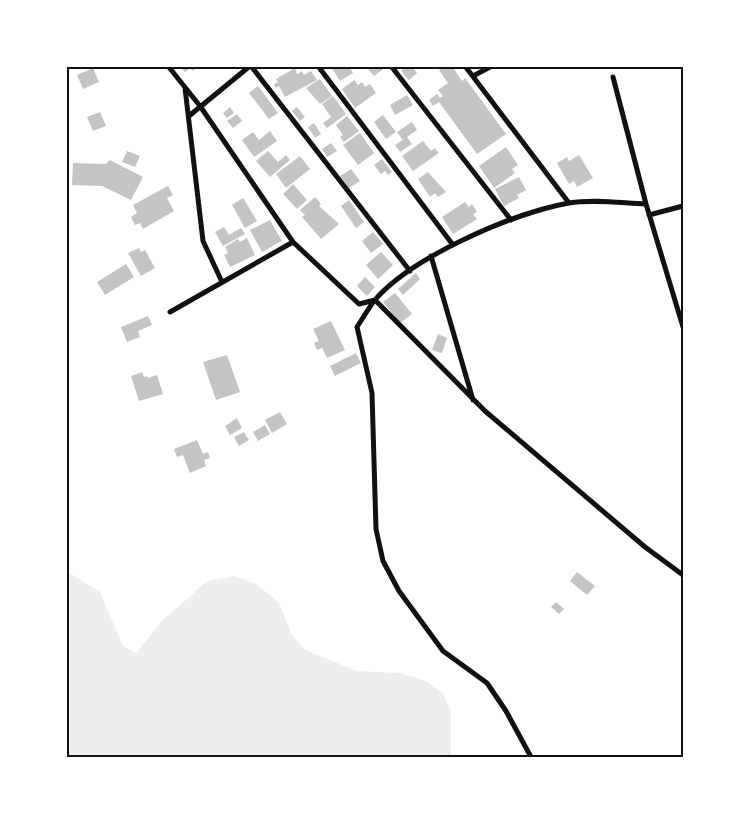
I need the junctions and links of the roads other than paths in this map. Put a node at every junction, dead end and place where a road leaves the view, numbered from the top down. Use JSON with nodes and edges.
{"nodes":[{"id":1,"x":168,"y":66,"type":"edge"},
{"id":2,"x":251,"y":66,"type":"edge"},
{"id":3,"x":318,"y":66,"type":"edge"},
{"id":4,"x":391,"y":66,"type":"edge"},
{"id":5,"x":465,"y":66,"type":"edge"},
{"id":6,"x":492,"y":66,"type":"edge"},
{"id":7,"x":473,"y":76,"type":"junction"},
{"id":8,"x":613,"y":77,"type":"dead end"},
{"id":9,"x":185,"y":88,"type":"junction"},
{"id":10,"x":200,"y":106,"type":"junction"},
{"id":11,"x":189,"y":116,"type":"junction"},
{"id":12,"x":570,"y":203,"type":"junction"},
{"id":13,"x":646,"y":204,"type":"junction"},
{"id":14,"x":683,"y":206,"type":"edge"},
{"id":15,"x":649,"y":215,"type":"junction"},
{"id":16,"x":511,"y":220,"type":"junction"},
{"id":17,"x":293,"y":242,"type":"junction"},
{"id":18,"x":453,"y":245,"type":"junction"},
{"id":19,"x":431,"y":256,"type":"junction"},
{"id":20,"x":410,"y":271,"type":"junction"},
{"id":21,"x":222,"y":282,"type":"junction"},
{"id":22,"x":375,"y":300,"type":"junction"},
{"id":23,"x":170,"y":312,"type":"dead end"},
{"id":24,"x":683,"y":328,"type":"edge"},
{"id":25,"x":473,"y":400,"type":"junction"},
{"id":26,"x":683,"y":575,"type":"edge"},
{"id":27,"x":530,"y":757,"type":"edge"}],
"edges":[{"from":1,"to":9,"type":"street"},
{"from":2,"to":10,"type":"street"},
{"from":2,"to":20,"type":"street"},
{"from":3,"to":18,"type":"street"},
{"from":4,"to":16,"type":"street"},
{"from":5,"to":7,"type":"street"},
{"from":6,"to":7,"type":"street"},
{"from":7,"to":12,"type":"street"},
{"from":8,"to":13,"type":"street"},
{"from":9,"to":10,"type":"street"},
{"from":9,"to":11,"type":"street"},
{"from":10,"to":11,"type":"street"},
{"from":10,"to":17,"type":"street"},
{"from":11,"to":21,"type":"street"},
{"from":12,"to":13,"type":"street"},
{"from":12,"to":16,"type":"street"},
{"from":13,"to":15,"type":"street"},
{"from":14,"to":15,"type":"street"},
{"from":15,"to":24,"type":"street"},
{"from":16,"to":18,"type":"street"},
{"from":17,"to":21,"type":"street"},
{"from":17,"to":22,"type":"street"},
{"from":18,"to":19,"type":"street"},
{"from":19,"to":20,"type":"street"},
{"from":19,"to":25,"type":"street"},
{"from":20,"to":22,"type":"street"},
{"from":21,"to":23,"type":"street"},
{"from":22,"to":25,"type":"street"},
{"from":22,"to":27,"type":"street"},
{"from":25,"to":26,"type":"street"}]}
